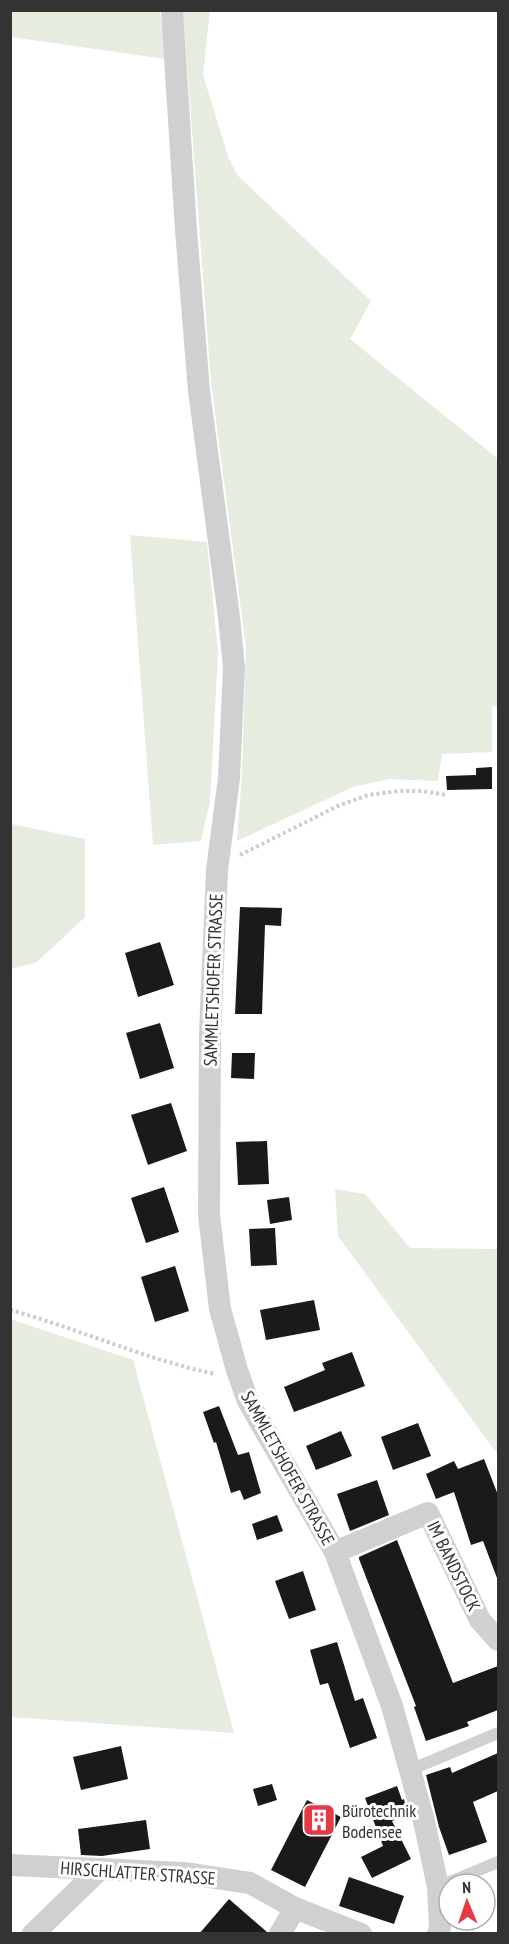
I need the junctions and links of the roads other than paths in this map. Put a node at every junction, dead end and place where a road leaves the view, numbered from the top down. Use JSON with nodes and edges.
{"nodes":[{"id":1,"x":172,"y":10,"type":"edge"},
{"id":2,"x":335,"y":1552,"type":"junction"},
{"id":3,"x":498,"y":1640,"type":"edge"},
{"id":4,"x":498,"y":1733,"type":"edge"},
{"id":5,"x":410,"y":1770,"type":"junction"},
{"id":6,"x":498,"y":1862,"type":"edge"},
{"id":7,"x":10,"y":1865,"type":"edge"},
{"id":8,"x":100,"y":1869,"type":"junction"},
{"id":9,"x":474,"y":1872,"type":"edge"},
{"id":10,"x":437,"y":1883,"type":"edge"},
{"id":11,"x":295,"y":1908,"type":"junction"},
{"id":12,"x":33,"y":1934,"type":"edge"},
{"id":13,"x":280,"y":1934,"type":"edge"},
{"id":14,"x":361,"y":1934,"type":"edge"}],
"edges":[{"from":1,"to":2,"type":"street","name":"SAMMLETSHOFER STRASSE"},
{"from":2,"to":3,"type":"street","name":"IM BANDSTOCK"},
{"from":2,"to":5,"type":"street","name":"SAMMLETSHOFER STRASSE"},
{"from":4,"to":5,"type":"lane"},
{"from":5,"to":10,"type":"street","name":"SAMMLETSHOFER STRASSE"},
{"from":6,"to":9,"type":"lane"},
{"from":7,"to":8,"type":"street","name":"HIRSCHLATTER STRASSE"},
{"from":8,"to":11,"type":"street","name":"HIRSCHLATTER STRASSE"},
{"from":8,"to":12,"type":"street"},
{"from":11,"to":13,"type":"street"},
{"from":11,"to":14,"type":"street","name":"HIRSCHLATTER STRASSE"}]}
